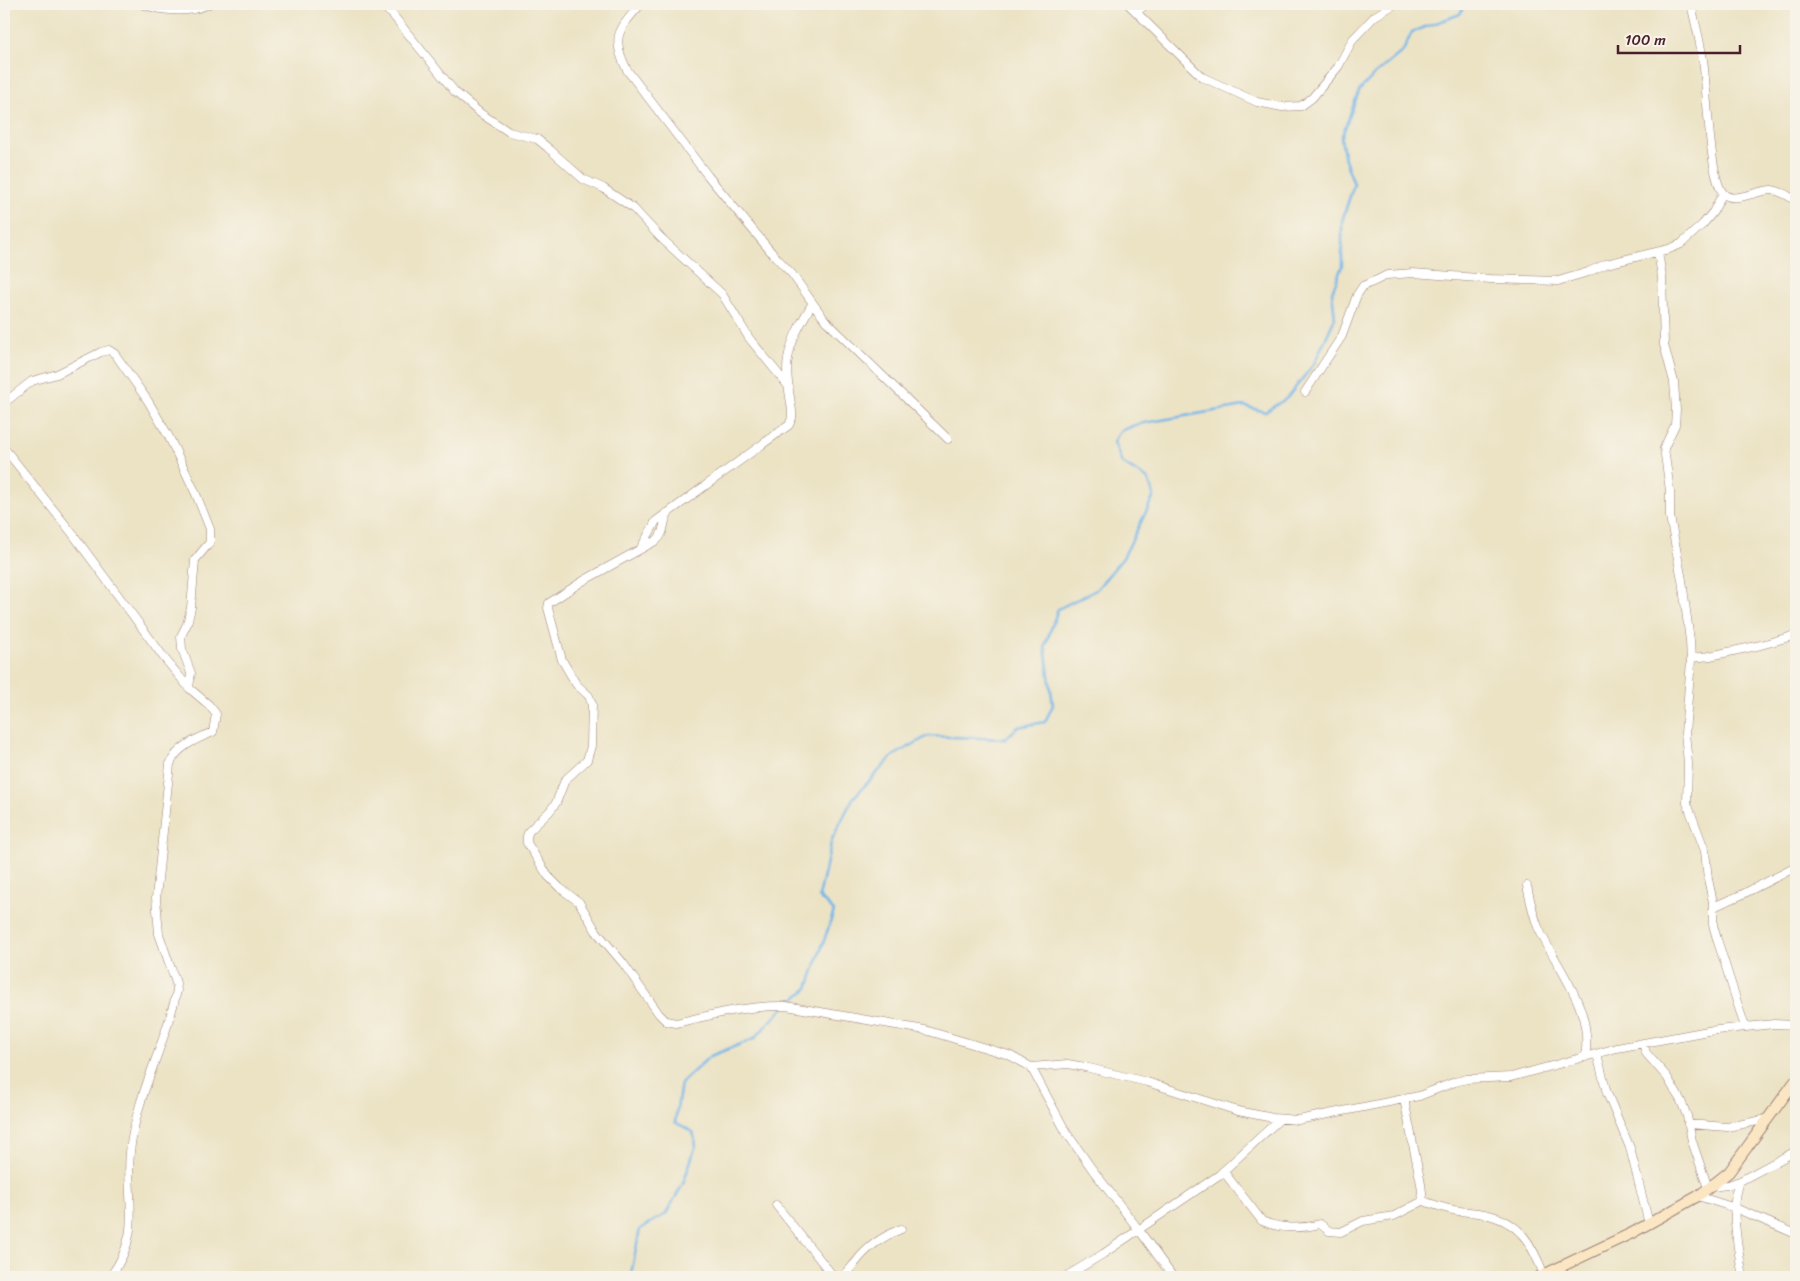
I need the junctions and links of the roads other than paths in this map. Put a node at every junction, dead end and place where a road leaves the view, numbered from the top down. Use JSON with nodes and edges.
{"nodes":[{"id":1,"x":141,"y":4,"type":"edge"},
{"id":2,"x":209,"y":4,"type":"edge"},
{"id":3,"x":379,"y":4,"type":"edge"},
{"id":4,"x":642,"y":4,"type":"edge"},
{"id":5,"x":1128,"y":4,"type":"edge"},
{"id":6,"x":1146,"y":4,"type":"edge"},
{"id":7,"x":1395,"y":4,"type":"edge"},
{"id":8,"x":1691,"y":4,"type":"edge"},
{"id":9,"x":1137,"y":12,"type":"junction"},
{"id":10,"x":1723,"y":193,"type":"junction"},
{"id":11,"x":1796,"y":201,"type":"edge"},
{"id":12,"x":1658,"y":252,"type":"junction"},
{"id":13,"x":812,"y":304,"type":"junction"},
{"id":14,"x":789,"y":387,"type":"junction"},
{"id":15,"x":1305,"y":392,"type":"dead end"},
{"id":16,"x":4,"y":403,"type":"edge"},
{"id":17,"x":948,"y":439,"type":"dead end"},
{"id":18,"x":4,"y":448,"type":"edge"},
{"id":19,"x":669,"y":512,"type":"junction"},
{"id":20,"x":641,"y":548,"type":"junction"},
{"id":21,"x":1796,"y":635,"type":"edge"},
{"id":22,"x":1691,"y":658,"type":"junction"},
{"id":23,"x":189,"y":688,"type":"junction"},
{"id":24,"x":1796,"y":866,"type":"edge"},
{"id":25,"x":1527,"y":886,"type":"dead end"},
{"id":26,"x":1713,"y":907,"type":"junction"},
{"id":27,"x":1796,"y":1025,"type":"edge"},
{"id":28,"x":1745,"y":1027,"type":"junction"},
{"id":29,"x":1643,"y":1043,"type":"junction"},
{"id":30,"x":1597,"y":1054,"type":"junction"},
{"id":31,"x":1585,"y":1057,"type":"junction"},
{"id":32,"x":1030,"y":1067,"type":"junction"},
{"id":33,"x":1796,"y":1080,"type":"edge"},
{"id":34,"x":1404,"y":1099,"type":"junction"},
{"id":35,"x":1280,"y":1119,"type":"junction"},
{"id":36,"x":1768,"y":1119,"type":"junction"},
{"id":37,"x":1688,"y":1124,"type":"junction"},
{"id":38,"x":1796,"y":1151,"type":"edge"},
{"id":39,"x":1223,"y":1171,"type":"junction"},
{"id":40,"x":1740,"y":1181,"type":"junction"},
{"id":41,"x":1709,"y":1188,"type":"junction"},
{"id":42,"x":1698,"y":1196,"type":"junction"},
{"id":43,"x":1423,"y":1201,"type":"junction"},
{"id":44,"x":776,"y":1205,"type":"dead end"},
{"id":45,"x":1735,"y":1208,"type":"junction"},
{"id":46,"x":1648,"y":1224,"type":"junction"},
{"id":47,"x":901,"y":1229,"type":"dead end"},
{"id":48,"x":1139,"y":1230,"type":"junction"},
{"id":49,"x":1796,"y":1234,"type":"edge"},
{"id":50,"x":1542,"y":1276,"type":"edge"},
{"id":51,"x":110,"y":1277,"type":"edge"},
{"id":52,"x":834,"y":1277,"type":"edge"},
{"id":53,"x":843,"y":1277,"type":"edge"},
{"id":54,"x":1065,"y":1277,"type":"edge"},
{"id":55,"x":1173,"y":1277,"type":"edge"},
{"id":56,"x":1743,"y":1277,"type":"edge"}],
"edges":[{"from":1,"to":2,"type":"street"},
{"from":3,"to":14,"type":"street"},
{"from":4,"to":13,"type":"street"},
{"from":5,"to":9,"type":"street"},
{"from":6,"to":9,"type":"street"},
{"from":7,"to":9,"type":"street"},
{"from":8,"to":10,"type":"street"},
{"from":10,"to":11,"type":"street"},
{"from":10,"to":12,"type":"street"},
{"from":12,"to":15,"type":"street"},
{"from":12,"to":22,"type":"street"},
{"from":13,"to":14,"type":"street"},
{"from":13,"to":17,"type":"street"},
{"from":14,"to":19,"type":"street"},
{"from":16,"to":23,"type":"street"},
{"from":18,"to":23,"type":"street"},
{"from":19,"to":20,"type":"street"},
{"from":19,"to":20,"type":"street"},
{"from":20,"to":32,"type":"street"},
{"from":21,"to":22,"type":"street"},
{"from":22,"to":26,"type":"street"},
{"from":23,"to":51,"type":"street"},
{"from":24,"to":26,"type":"street"},
{"from":25,"to":31,"type":"street"},
{"from":26,"to":28,"type":"street"},
{"from":27,"to":28,"type":"street"},
{"from":28,"to":29,"type":"street"},
{"from":29,"to":30,"type":"street"},
{"from":29,"to":37,"type":"street"},
{"from":30,"to":31,"type":"street"},
{"from":30,"to":46,"type":"street"},
{"from":31,"to":34,"type":"street"},
{"from":32,"to":35,"type":"street"},
{"from":32,"to":48,"type":"street"},
{"from":33,"to":36,"type":"street"},
{"from":34,"to":35,"type":"street"},
{"from":34,"to":43,"type":"street"},
{"from":35,"to":39,"type":"street"},
{"from":36,"to":37,"type":"street"},
{"from":36,"to":41,"type":"street"},
{"from":37,"to":41,"type":"street"},
{"from":38,"to":40,"type":"street"},
{"from":39,"to":43,"type":"street"},
{"from":39,"to":48,"type":"street"},
{"from":40,"to":41,"type":"street"},
{"from":40,"to":45,"type":"street"},
{"from":41,"to":42,"type":"street"},
{"from":42,"to":45,"type":"street"},
{"from":42,"to":46,"type":"street"},
{"from":43,"to":50,"type":"street"},
{"from":44,"to":52,"type":"street"},
{"from":45,"to":49,"type":"street"},
{"from":45,"to":56,"type":"street"},
{"from":46,"to":50,"type":"street"},
{"from":47,"to":53,"type":"street"},
{"from":48,"to":54,"type":"street"},
{"from":48,"to":55,"type":"street"}]}
